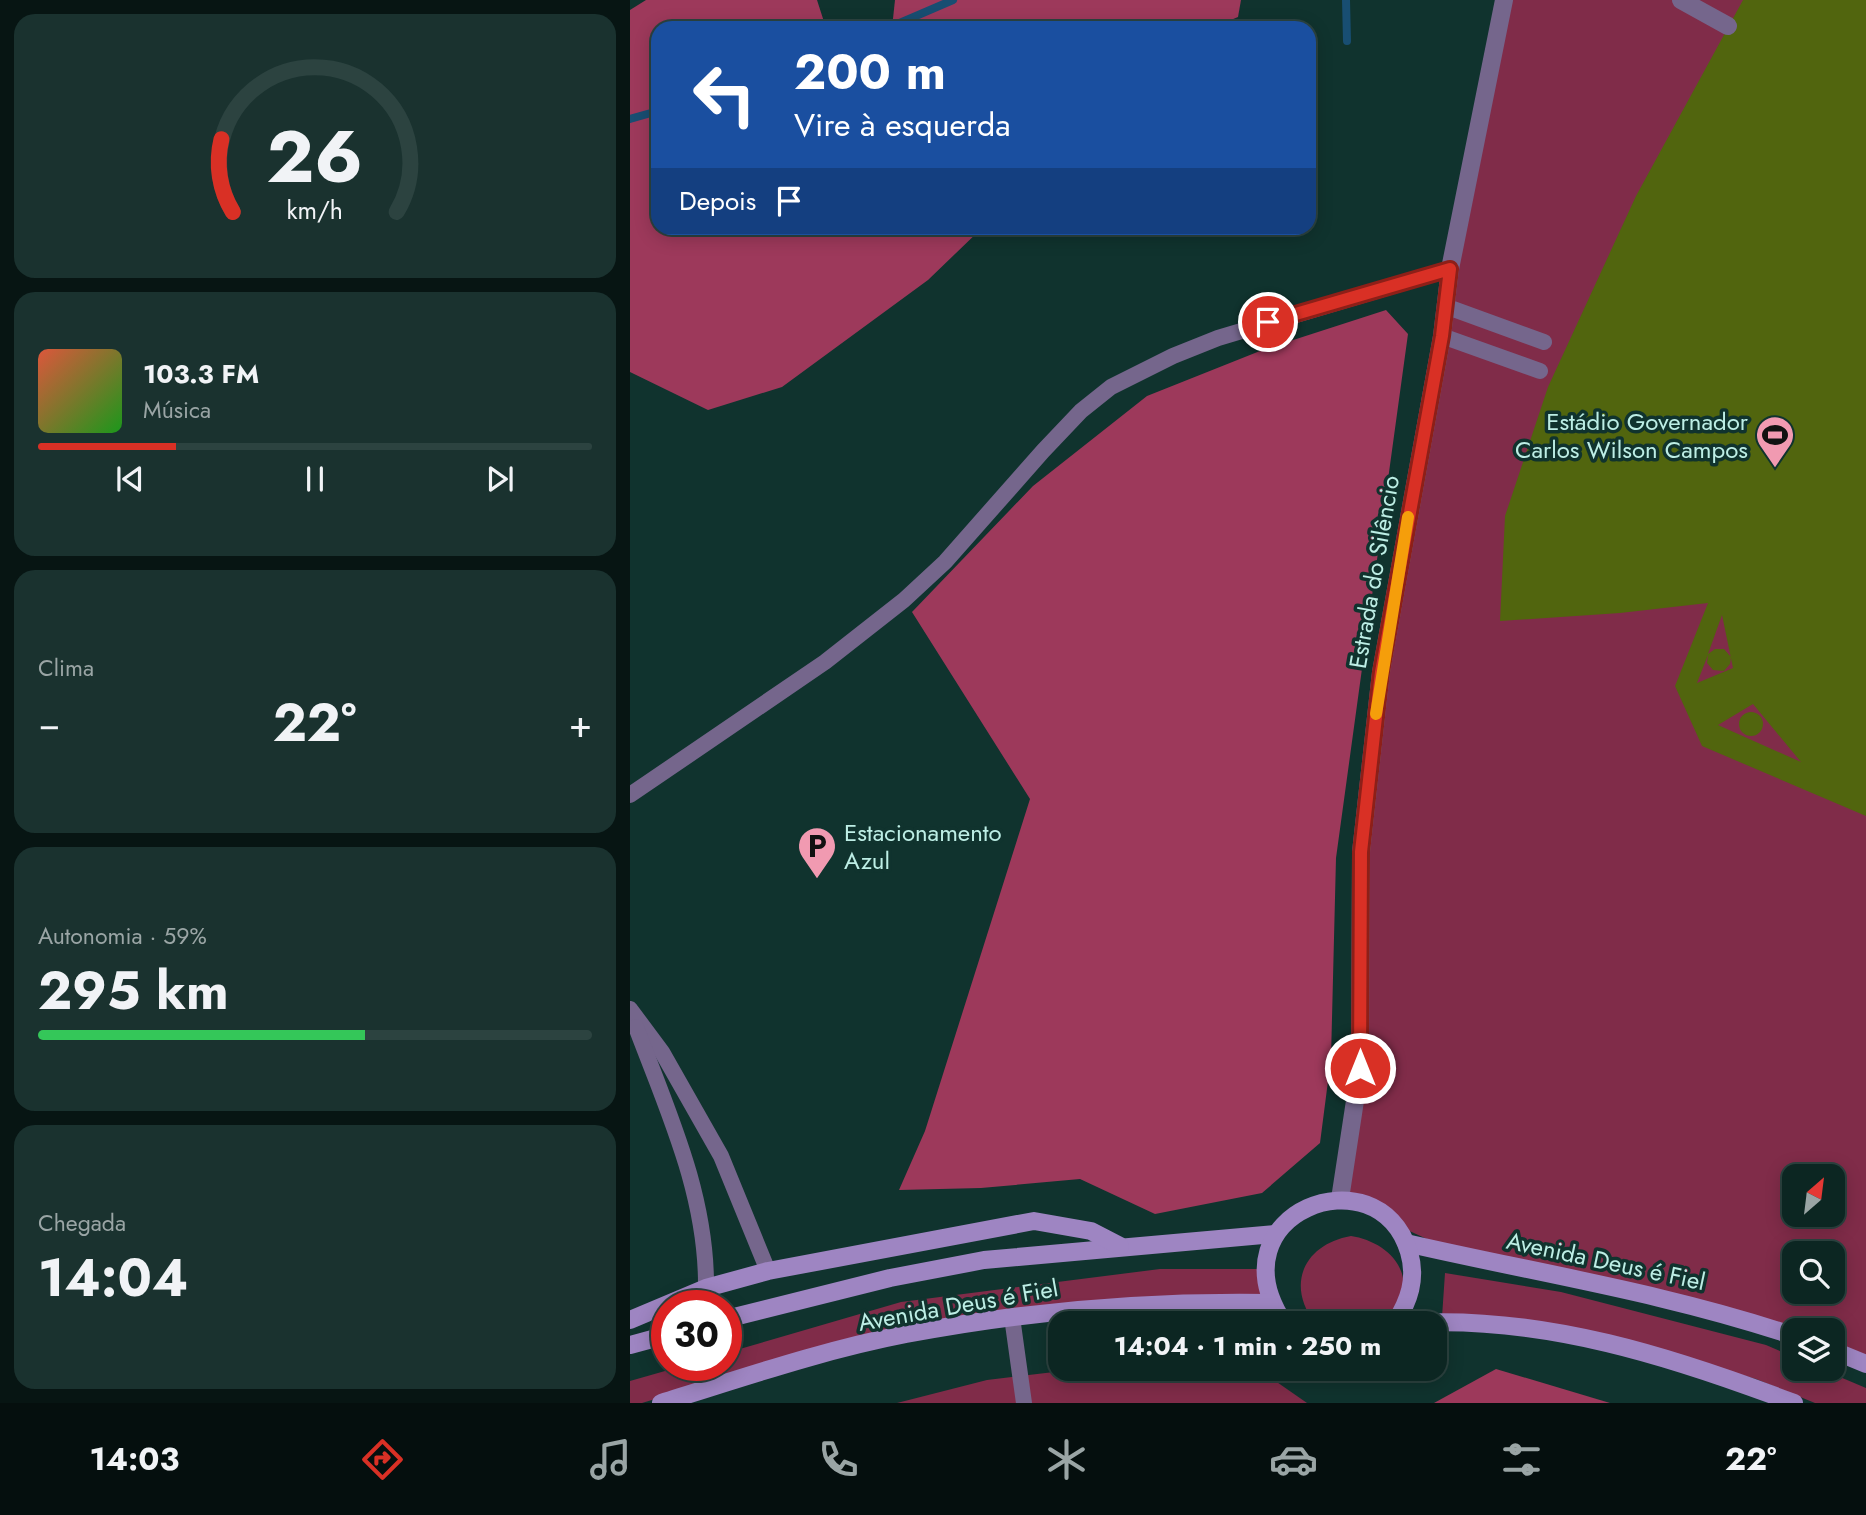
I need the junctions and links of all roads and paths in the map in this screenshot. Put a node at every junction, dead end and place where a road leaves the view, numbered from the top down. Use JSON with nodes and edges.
{"nodes":[{"id":1,"x":1504,"y":0,"type":"edge"},
{"id":2,"x":1681,"y":0,"type":"edge"},
{"id":3,"x":1728,"y":26,"type":"dead end"},
{"id":4,"x":1450,"y":269,"type":"junction"},
{"id":5,"x":1445,"y":306,"type":"junction"},
{"id":6,"x":1442,"y":336,"type":"junction"},
{"id":7,"x":1544,"y":342,"type":"dead end"},
{"id":8,"x":1540,"y":371,"type":"dead end"},
{"id":9,"x":630,"y":795,"type":"edge"},
{"id":10,"x":630,"y":1010,"type":"edge"},
{"id":11,"x":1340,"y":1199,"type":"junction"},
{"id":12,"x":1275,"y":1234,"type":"junction"},
{"id":13,"x":1406,"y":1244,"type":"junction"},
{"id":14,"x":1120,"y":1246,"type":"junction"},
{"id":15,"x":768,"y":1271,"type":"junction"},
{"id":16,"x":706,"y":1288,"type":"junction"},
{"id":17,"x":1270,"y":1303,"type":"junction"},
{"id":18,"x":1276,"y":1311,"type":"edge"},
{"id":19,"x":1403,"y":1311,"type":"edge"},
{"id":20,"x":742,"y":1315,"type":"edge"},
{"id":21,"x":1012,"y":1317,"type":"junction"},
{"id":22,"x":630,"y":1320,"type":"edge"},
{"id":23,"x":1447,"y":1321,"type":"edge"},
{"id":24,"x":1782,"y":1332,"type":"edge"},
{"id":25,"x":651,"y":1339,"type":"edge"},
{"id":26,"x":630,"y":1345,"type":"edge"},
{"id":27,"x":1845,"y":1355,"type":"edge"},
{"id":28,"x":1866,"y":1364,"type":"edge"},
{"id":29,"x":661,"y":1403,"type":"edge"},
{"id":30,"x":1024,"y":1403,"type":"edge"},
{"id":31,"x":1794,"y":1403,"type":"edge"}],
"edges":[{"from":1,"to":4,"type":"street","name":"Estrada do Silêncio"},
{"from":2,"to":3,"type":"street"},
{"from":4,"to":5,"type":"street","name":"Estrada do Silêncio"},
{"from":4,"to":9,"type":"lane"},
{"from":5,"to":6,"type":"street","name":"Estrada do Silêncio"},
{"from":5,"to":7,"type":"lane"},
{"from":6,"to":8,"type":"lane"},
{"from":6,"to":11,"type":"street","name":"Estrada do Silêncio"},
{"from":10,"to":15,"type":"lane"},
{"from":10,"to":16,"type":"lane"},
{"from":11,"to":12,"type":"main road"},
{"from":11,"to":13,"type":"main road"},
{"from":12,"to":14,"type":"main road","name":"Avenida Deus é Fiel"},
{"from":12,"to":17,"type":"main road"},
{"from":13,"to":19,"type":"main road"},
{"from":13,"to":24,"type":"main road","name":"Avenida Deus é Fiel"},
{"from":14,"to":15,"type":"main road"},
{"from":14,"to":20,"type":"main road","name":"Avenida Deus é Fiel"},
{"from":15,"to":16,"type":"main road"},
{"from":16,"to":22,"type":"main road"},
{"from":17,"to":18,"type":"main road"},
{"from":17,"to":21,"type":"main road","name":"Avenida Deus é Fiel"},
{"from":21,"to":29,"type":"main road","name":"Avenida Deus é Fiel"},
{"from":21,"to":30,"type":"lane"},
{"from":23,"to":31,"type":"main road"},
{"from":25,"to":26,"type":"main road"},
{"from":27,"to":28,"type":"main road"}]}
